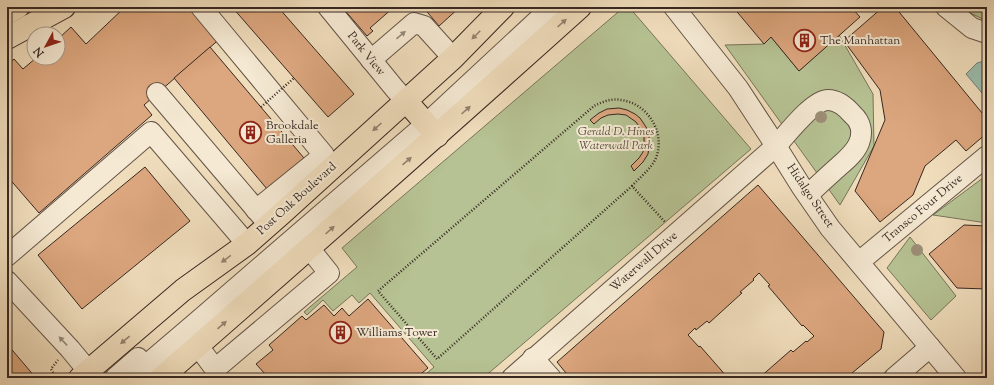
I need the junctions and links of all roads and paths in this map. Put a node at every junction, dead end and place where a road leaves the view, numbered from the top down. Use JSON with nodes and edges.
{"nodes":[{"id":1,"x":18,"y":7,"type":"edge"},
{"id":2,"x":64,"y":7,"type":"edge"},
{"id":3,"x":201,"y":7,"type":"edge"},
{"id":4,"x":328,"y":7,"type":"edge"},
{"id":5,"x":503,"y":7,"type":"edge"},
{"id":6,"x":535,"y":7,"type":"edge"},
{"id":7,"x":552,"y":7,"type":"edge"},
{"id":8,"x":580,"y":7,"type":"edge"},
{"id":9,"x":674,"y":7,"type":"edge"},
{"id":10,"x":946,"y":7,"type":"edge"},
{"id":11,"x":7,"y":13,"type":"edge"},
{"id":12,"x":987,"y":33,"type":"edge"},
{"id":13,"x":7,"y":38,"type":"edge"},
{"id":14,"x":453,"y":58,"type":"junction"},
{"id":15,"x":371,"y":60,"type":"junction"},
{"id":16,"x":294,"y":78,"type":"dead end"},
{"id":17,"x":157,"y":93,"type":"dead end"},
{"id":18,"x":261,"y":107,"type":"dead end"},
{"id":19,"x":422,"y":119,"type":"junction"},
{"id":20,"x":776,"y":146,"type":"junction"},
{"id":21,"x":987,"y":156,"type":"edge"},
{"id":22,"x":632,"y":186,"type":"junction"},
{"id":23,"x":808,"y":195,"type":"junction"},
{"id":24,"x":262,"y":217,"type":"junction"},
{"id":25,"x":676,"y":234,"type":"junction"},
{"id":26,"x":247,"y":244,"type":"junction"},
{"id":27,"x":309,"y":248,"type":"junction"},
{"id":28,"x":7,"y":256,"type":"edge"},
{"id":29,"x":858,"y":262,"type":"junction"},
{"id":30,"x":7,"y":281,"type":"edge"},
{"id":31,"x":198,"y":346,"type":"junction"},
{"id":32,"x":930,"y":347,"type":"junction"},
{"id":33,"x":60,"y":358,"type":"dead end"},
{"id":34,"x":534,"y":358,"type":"junction"},
{"id":35,"x":87,"y":376,"type":"edge"},
{"id":36,"x":56,"y":378,"type":"edge"},
{"id":37,"x":115,"y":378,"type":"edge"},
{"id":38,"x":131,"y":378,"type":"edge"},
{"id":39,"x":161,"y":378,"type":"edge"},
{"id":40,"x":512,"y":378,"type":"edge"},
{"id":41,"x":551,"y":378,"type":"edge"},
{"id":42,"x":894,"y":378,"type":"edge"},
{"id":43,"x":956,"y":378,"type":"edge"}],
"edges":[{"from":1,"to":11,"type":"main road"},
{"from":2,"to":13,"type":"main road"},
{"from":3,"to":24,"type":"street"},
{"from":4,"to":15,"type":"street","name":"Park View"},
{"from":5,"to":14,"type":"main road","name":"Post Oak Boulevard","one_way":true},
{"from":6,"to":19,"type":"street"},
{"from":7,"to":19,"type":"street"},
{"from":19,"to":8,"type":"main road","name":"Post Oak Boulevard","one_way":true},
{"from":9,"to":20,"type":"street","name":"Hidalgo Street"},
{"from":10,"to":12,"type":"street"},
{"from":15,"to":14,"type":"street","one_way":true},
{"from":14,"to":19,"type":"main road","name":"Post Oak Boulevard"},
{"from":15,"to":19,"type":"street","name":"Park View"},
{"from":16,"to":18,"type":"path","bridge":true},
{"from":17,"to":24,"type":"street"},
{"from":19,"to":24,"type":"main road","name":"Post Oak Boulevard","one_way":true},
{"from":27,"to":19,"type":"main road","name":"Post Oak Boulevard","one_way":true},
{"from":19,"to":37,"type":"street"},
{"from":19,"to":38,"type":"street"},
{"from":20,"to":23,"type":"street","name":"Hidalgo Street"},
{"from":20,"to":23,"type":"street","name":"Waterwall Drive"},
{"from":20,"to":25,"type":"street","name":"Waterwall Drive"},
{"from":21,"to":29,"type":"street","name":"Transco Four Drive"},
{"from":22,"to":22,"type":"path"},
{"from":22,"to":25,"type":"path"},
{"from":23,"to":29,"type":"street","name":"Hidalgo Street"},
{"from":24,"to":26,"type":"main road","name":"Post Oak Boulevard"},
{"from":25,"to":34,"type":"street","name":"Waterwall Drive"},
{"from":26,"to":28,"type":"street"},
{"from":26,"to":35,"type":"main road","name":"Post Oak Boulevard","one_way":true},
{"from":31,"to":27,"type":"main road","name":"Post Oak Boulevard","one_way":true},
{"from":27,"to":31,"type":"street"},
{"from":29,"to":32,"type":"street","name":"Hidalgo Street"},
{"from":35,"to":30,"type":"street","one_way":true},
{"from":31,"to":39,"type":"main road","name":"Post Oak Boulevard"},
{"from":32,"to":42,"type":"street"},
{"from":32,"to":43,"type":"street","name":"Hidalgo Street"},
{"from":33,"to":36,"type":"path"},
{"from":34,"to":40,"type":"street","name":"Waterwall Drive"},
{"from":34,"to":41,"type":"street"}]}
